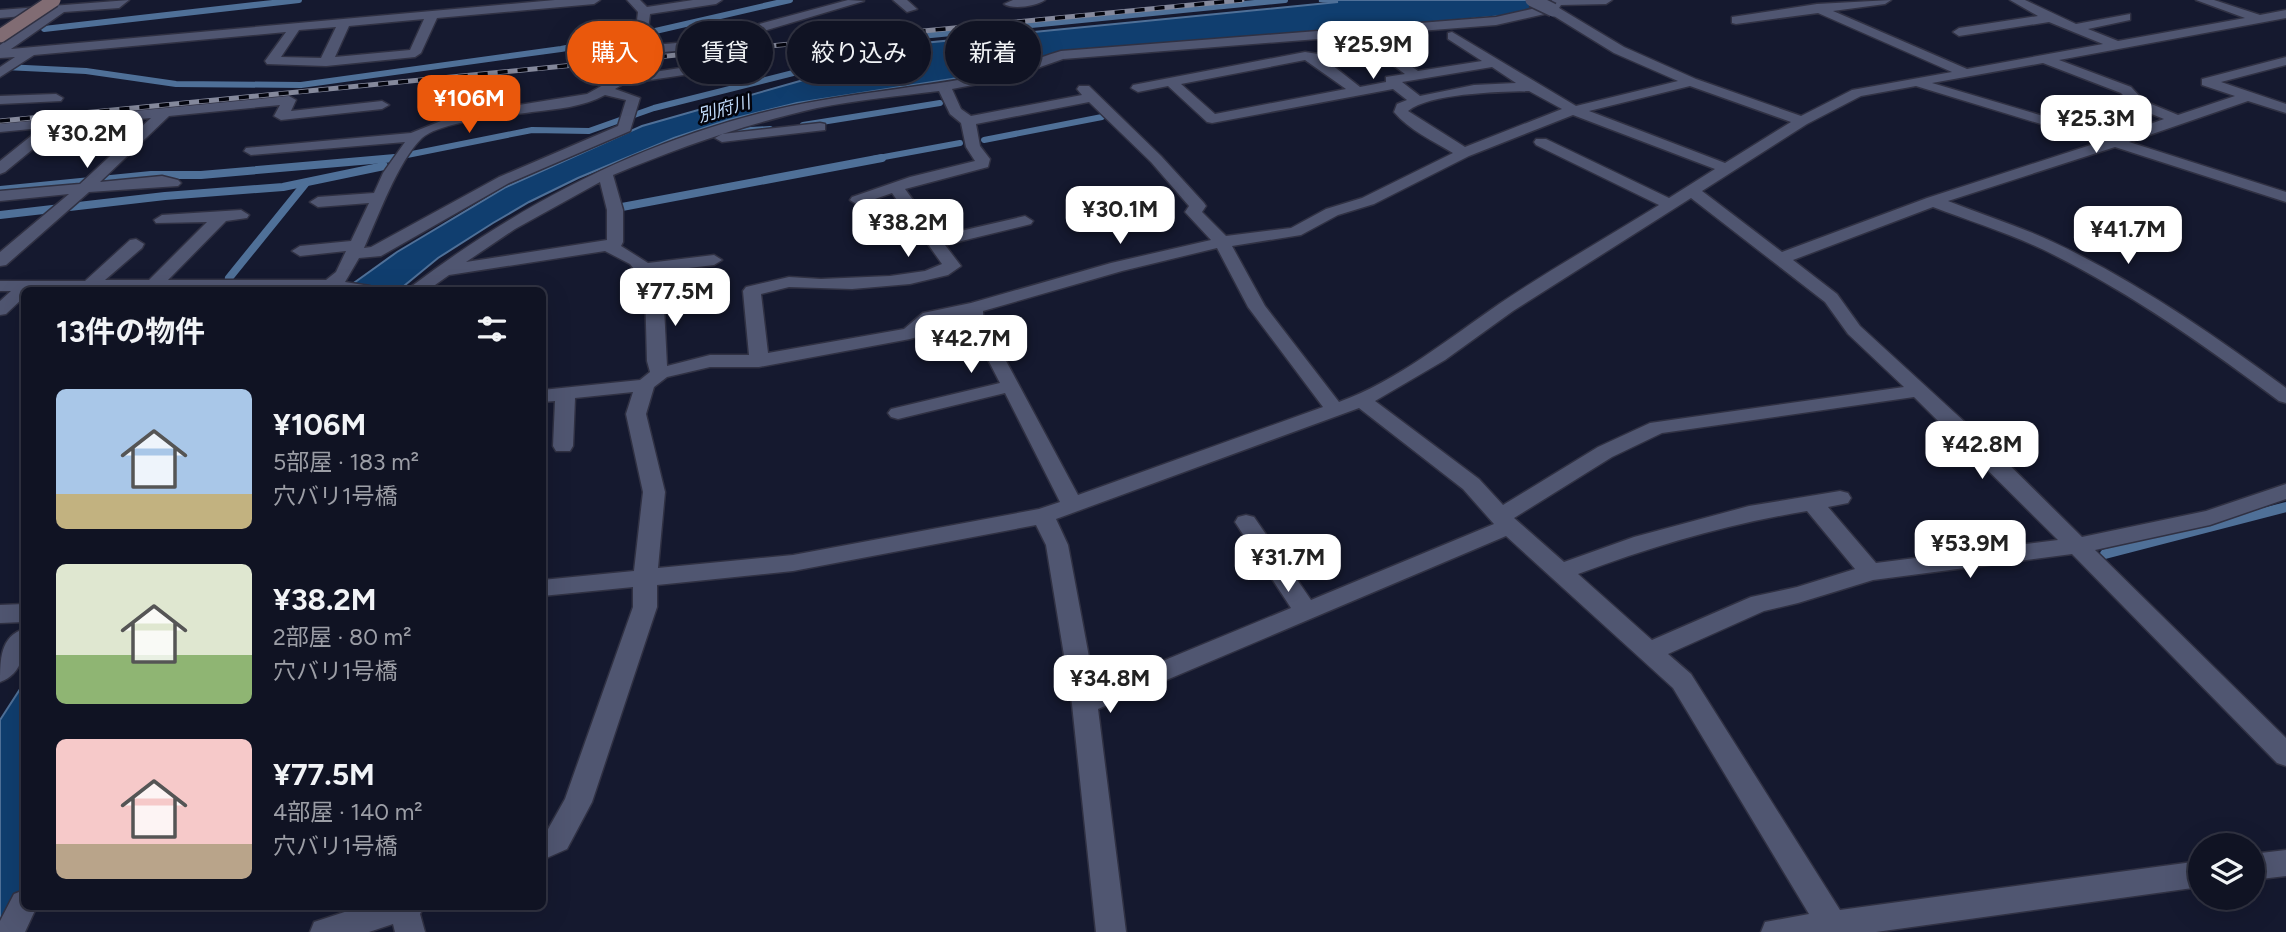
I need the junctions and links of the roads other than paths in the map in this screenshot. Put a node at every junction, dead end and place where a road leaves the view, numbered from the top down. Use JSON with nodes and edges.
{"nodes":[{"id":1,"x":36,"y":0,"type":"edge"},
{"id":2,"x":74,"y":0,"type":"edge"},
{"id":3,"x":123,"y":0,"type":"edge"},
{"id":4,"x":594,"y":0,"type":"edge"},
{"id":5,"x":633,"y":0,"type":"edge"},
{"id":6,"x":716,"y":0,"type":"edge"},
{"id":7,"x":856,"y":0,"type":"edge"},
{"id":8,"x":900,"y":0,"type":"edge"},
{"id":9,"x":1532,"y":0,"type":"edge"},
{"id":10,"x":1606,"y":0,"type":"edge"},
{"id":11,"x":1885,"y":0,"type":"edge"},
{"id":12,"x":2016,"y":0,"type":"edge"},
{"id":13,"x":2203,"y":0,"type":"edge"},
{"id":14,"x":2275,"y":1,"type":"edge"},
{"id":15,"x":1037,"y":3,"type":"edge"},
{"id":16,"x":58,"y":4,"type":"edge"},
{"id":17,"x":1010,"y":4,"type":"dead end"},
{"id":18,"x":2286,"y":5,"type":"edge"},
{"id":19,"x":1817,"y":8,"type":"junction"},
{"id":20,"x":911,"y":9,"type":"dead end"},
{"id":21,"x":644,"y":10,"type":"junction"},
{"id":22,"x":1748,"y":10,"type":"dead end"},
{"id":23,"x":17,"y":12,"type":"junction"},
{"id":24,"x":0,"y":14,"type":"edge"},
{"id":25,"x":2286,"y":14,"type":"edge"},
{"id":26,"x":432,"y":15,"type":"junction"},
{"id":27,"x":1760,"y":17,"type":"junction"},
{"id":28,"x":2126,"y":17,"type":"dead end"},
{"id":29,"x":2050,"y":18,"type":"junction"},
{"id":30,"x":2261,"y":19,"type":"junction"},
{"id":31,"x":1736,"y":20,"type":"dead end"},
{"id":32,"x":643,"y":21,"type":"edge"},
{"id":33,"x":0,"y":23,"type":"edge"},
{"id":34,"x":344,"y":23,"type":"junction"},
{"id":35,"x":1962,"y":27,"type":"dead end"},
{"id":36,"x":295,"y":28,"type":"junction"},
{"id":37,"x":2074,"y":28,"type":"junction"},
{"id":38,"x":1862,"y":30,"type":"junction"},
{"id":39,"x":1847,"y":33,"type":"dead end"},
{"id":40,"x":0,"y":36,"type":"edge"},
{"id":41,"x":1452,"y":36,"type":"dead end"},
{"id":42,"x":2117,"y":45,"type":"junction"},
{"id":43,"x":663,"y":48,"type":"edge"},
{"id":44,"x":31,"y":51,"type":"junction"},
{"id":45,"x":1383,"y":51,"type":"dead end"},
{"id":46,"x":0,"y":52,"type":"edge"},
{"id":47,"x":2045,"y":59,"type":"junction"},
{"id":48,"x":2286,"y":61,"type":"edge"},
{"id":49,"x":326,"y":62,"type":"junction"},
{"id":50,"x":1494,"y":63,"type":"junction"},
{"id":51,"x":7,"y":69,"type":"edge"},
{"id":52,"x":1966,"y":73,"type":"junction"},
{"id":53,"x":1416,"y":76,"type":"junction"},
{"id":54,"x":1171,"y":82,"type":"junction"},
{"id":55,"x":1691,"y":82,"type":"junction"},
{"id":56,"x":1916,"y":82,"type":"junction"},
{"id":57,"x":614,"y":84,"type":"edge"},
{"id":58,"x":1396,"y":84,"type":"junction"},
{"id":59,"x":943,"y":85,"type":"junction"},
{"id":60,"x":1531,"y":87,"type":"junction"},
{"id":61,"x":1138,"y":88,"type":"dead end"},
{"id":62,"x":603,"y":90,"type":"junction"},
{"id":63,"x":1357,"y":91,"type":"junction"},
{"id":64,"x":2246,"y":97,"type":"junction"},
{"id":65,"x":55,"y":98,"type":"dead end"},
{"id":66,"x":0,"y":100,"type":"edge"},
{"id":67,"x":1417,"y":101,"type":"junction"},
{"id":68,"x":382,"y":105,"type":"dead end"},
{"id":69,"x":2286,"y":109,"type":"edge"},
{"id":70,"x":1574,"y":110,"type":"junction"},
{"id":71,"x":165,"y":112,"type":"junction"},
{"id":72,"x":2179,"y":120,"type":"junction"},
{"id":73,"x":968,"y":121,"type":"junction"},
{"id":74,"x":1802,"y":121,"type":"junction"},
{"id":75,"x":58,"y":122,"type":"junction"},
{"id":76,"x":820,"y":127,"type":"dead end"},
{"id":77,"x":0,"y":128,"type":"edge"},
{"id":78,"x":635,"y":133,"type":"junction"},
{"id":79,"x":416,"y":137,"type":"junction"},
{"id":80,"x":719,"y":141,"type":"junction"},
{"id":81,"x":1541,"y":142,"type":"dead end"},
{"id":82,"x":2115,"y":142,"type":"junction"},
{"id":83,"x":664,"y":147,"type":"junction"},
{"id":84,"x":251,"y":151,"type":"dead end"},
{"id":85,"x":1464,"y":153,"type":"junction"},
{"id":86,"x":1564,"y":153,"type":"junction"},
{"id":87,"x":1547,"y":159,"type":"dead end"},
{"id":88,"x":0,"y":169,"type":"edge"},
{"id":89,"x":1727,"y":169,"type":"junction"},
{"id":90,"x":605,"y":172,"type":"junction"},
{"id":91,"x":89,"y":183,"type":"junction"},
{"id":92,"x":173,"y":183,"type":"dead end"},
{"id":93,"x":896,"y":187,"type":"junction"},
{"id":94,"x":1692,"y":191,"type":"junction"},
{"id":95,"x":0,"y":196,"type":"edge"},
{"id":96,"x":380,"y":197,"type":"junction"},
{"id":97,"x":2286,"y":197,"type":"edge"},
{"id":98,"x":858,"y":200,"type":"dead end"},
{"id":99,"x":1933,"y":201,"type":"junction"},
{"id":100,"x":317,"y":202,"type":"dead end"},
{"id":101,"x":1670,"y":204,"type":"junction"},
{"id":102,"x":241,"y":215,"type":"dead end"},
{"id":103,"x":221,"y":217,"type":"junction"},
{"id":104,"x":162,"y":220,"type":"dead end"},
{"id":105,"x":1025,"y":221,"type":"dead end"},
{"id":106,"x":935,"y":242,"type":"junction"},
{"id":107,"x":1222,"y":242,"type":"junction"},
{"id":108,"x":136,"y":244,"type":"dead end"},
{"id":109,"x":606,"y":246,"type":"junction"},
{"id":110,"x":355,"y":249,"type":"junction"},
{"id":111,"x":300,"y":251,"type":"dead end"},
{"id":112,"x":1783,"y":258,"type":"junction"},
{"id":113,"x":714,"y":260,"type":"dead end"},
{"id":114,"x":0,"y":261,"type":"edge"},
{"id":115,"x":645,"y":268,"type":"junction"},
{"id":116,"x":443,"y":270,"type":"junction"},
{"id":117,"x":90,"y":285,"type":"junction"},
{"id":118,"x":154,"y":285,"type":"junction"},
{"id":119,"x":0,"y":286,"type":"edge"},
{"id":120,"x":27,"y":286,"type":"joint"},
{"id":121,"x":269,"y":287,"type":"edge"},
{"id":122,"x":328,"y":287,"type":"edge"},
{"id":123,"x":422,"y":287,"type":"edge"},
{"id":124,"x":21,"y":291,"type":"edge"},
{"id":125,"x":974,"y":308,"type":"junction"},
{"id":126,"x":0,"y":310,"type":"edge"},
{"id":127,"x":760,"y":361,"type":"junction"},
{"id":128,"x":652,"y":379,"type":"junction"},
{"id":129,"x":1011,"y":386,"type":"junction"},
{"id":130,"x":1916,"y":391,"type":"junction"},
{"id":131,"x":565,"y":395,"type":"junction"},
{"id":132,"x":546,"y":396,"type":"edge"},
{"id":133,"x":2286,"y":397,"type":"edge"},
{"id":134,"x":1362,"y":400,"type":"junction"},
{"id":135,"x":1335,"y":410,"type":"junction"},
{"id":136,"x":898,"y":413,"type":"dead end"},
{"id":137,"x":563,"y":446,"type":"dead end"},
{"id":138,"x":2286,"y":491,"type":"edge"},
{"id":139,"x":1840,"y":498,"type":"dead end"},
{"id":140,"x":1812,"y":503,"type":"junction"},
{"id":141,"x":1072,"y":505,"type":"junction"},
{"id":142,"x":1043,"y":516,"type":"junction"},
{"id":143,"x":1505,"y":521,"type":"junction"},
{"id":144,"x":1246,"y":522,"type":"dead end"},
{"id":145,"x":2075,"y":546,"type":"junction"},
{"id":146,"x":1560,"y":572,"type":"junction"},
{"id":147,"x":1871,"y":572,"type":"junction"},
{"id":148,"x":645,"y":578,"type":"junction"},
{"id":149,"x":546,"y":588,"type":"edge"},
{"id":150,"x":1306,"y":611,"type":"junction"},
{"id":151,"x":21,"y":613,"type":"edge"},
{"id":152,"x":0,"y":614,"type":"edge"},
{"id":153,"x":21,"y":642,"type":"edge"},
{"id":154,"x":1650,"y":651,"type":"junction"},
{"id":155,"x":0,"y":672,"type":"edge"},
{"id":156,"x":1085,"y":705,"type":"junction"},
{"id":157,"x":2286,"y":755,"type":"edge"},
{"id":158,"x":546,"y":846,"type":"edge"},
{"id":159,"x":2286,"y":863,"type":"edge"},
{"id":160,"x":2265,"y":865,"type":"edge"},
{"id":161,"x":2188,"y":876,"type":"edge"},
{"id":162,"x":21,"y":909,"type":"edge"},
{"id":163,"x":408,"y":916,"type":"edge"},
{"id":164,"x":1834,"y":928,"type":"edge"},
{"id":165,"x":10,"y":932,"type":"edge"},
{"id":166,"x":325,"y":932,"type":"edge"},
{"id":167,"x":1111,"y":932,"type":"edge"},
{"id":168,"x":1776,"y":932,"type":"edge"}],
"edges":[{"from":1,"to":23,"type":"street"},
{"from":2,"to":16,"type":"street"},
{"from":3,"to":16,"type":"street"},
{"from":4,"to":26,"type":"street"},
{"from":5,"to":21,"type":"street"},
{"from":6,"to":21,"type":"street"},
{"from":7,"to":43,"type":"street"},
{"from":8,"to":20,"type":"street"},
{"from":9,"to":55,"type":"street","bridge":true},
{"from":10,"to":59,"type":"street"},
{"from":11,"to":19,"type":"street"},
{"from":12,"to":29,"type":"street"},
{"from":13,"to":30,"type":"street"},
{"from":14,"to":18,"type":"street"},
{"from":15,"to":17,"type":"street"},
{"from":16,"to":23,"type":"street"},
{"from":16,"to":40,"type":"street","bridge":true},
{"from":16,"to":46,"type":"street"},
{"from":19,"to":27,"type":"street"},
{"from":19,"to":38,"type":"street"},
{"from":21,"to":32,"type":"street"},
{"from":22,"to":27,"type":"street"},
{"from":23,"to":24,"type":"street"},
{"from":23,"to":33,"type":"street"},
{"from":25,"to":30,"type":"street"},
{"from":26,"to":34,"type":"street"},
{"from":26,"to":49,"type":"street"},
{"from":27,"to":31,"type":"street"},
{"from":28,"to":37,"type":"street"},
{"from":29,"to":35,"type":"street"},
{"from":29,"to":37,"type":"street"},
{"from":30,"to":42,"type":"street"},
{"from":34,"to":36,"type":"street"},
{"from":34,"to":49,"type":"street"},
{"from":36,"to":44,"type":"street"},
{"from":36,"to":49,"type":"street"},
{"from":37,"to":42,"type":"street"},
{"from":38,"to":39,"type":"street"},
{"from":38,"to":52,"type":"street"},
{"from":41,"to":50,"type":"street"},
{"from":42,"to":47,"type":"street"},
{"from":44,"to":46,"type":"street"},
{"from":44,"to":51,"type":"street"},
{"from":45,"to":53,"type":"street"},
{"from":47,"to":52,"type":"street"},
{"from":47,"to":72,"type":"street"},
{"from":48,"to":64,"type":"street"},
{"from":50,"to":53,"type":"street"},
{"from":50,"to":60,"type":"street"},
{"from":52,"to":56,"type":"street"},
{"from":53,"to":58,"type":"street"},
{"from":54,"to":61,"type":"street"},
{"from":54,"to":63,"type":"street"},
{"from":54,"to":63,"type":"street"},
{"from":55,"to":70,"type":"street"},
{"from":55,"to":74,"type":"street"},
{"from":56,"to":74,"type":"street"},
{"from":56,"to":82,"type":"street"},
{"from":57,"to":62,"type":"street"},
{"from":58,"to":63,"type":"street"},
{"from":58,"to":67,"type":"street"},
{"from":59,"to":73,"type":"street"},
{"from":59,"to":80,"type":"street"},
{"from":60,"to":67,"type":"street"},
{"from":60,"to":70,"type":"street"},
{"from":62,"to":78,"type":"street"},
{"from":62,"to":79,"type":"street"},
{"from":64,"to":69,"type":"street"},
{"from":64,"to":72,"type":"street"},
{"from":65,"to":66,"type":"street"},
{"from":67,"to":85,"type":"street"},
{"from":68,"to":71,"type":"street"},
{"from":70,"to":85,"type":"street"},
{"from":70,"to":89,"type":"street"},
{"from":71,"to":75,"type":"street"},
{"from":71,"to":91,"type":"street"},
{"from":72,"to":82,"type":"street"},
{"from":73,"to":93,"type":"street"},
{"from":73,"to":107,"type":"street"},
{"from":74,"to":89,"type":"street"},
{"from":75,"to":77,"type":"street"},
{"from":75,"to":88,"type":"street"},
{"from":76,"to":80,"type":"street"},
{"from":78,"to":83,"type":"street"},
{"from":78,"to":110,"type":"street"},
{"from":79,"to":84,"type":"street"},
{"from":79,"to":96,"type":"street"},
{"from":80,"to":83,"type":"street"},
{"from":81,"to":86,"type":"street"},
{"from":82,"to":97,"type":"street"},
{"from":82,"to":99,"type":"street"},
{"from":83,"to":90,"type":"street"},
{"from":85,"to":107,"type":"street"},
{"from":86,"to":87,"type":"street"},
{"from":86,"to":101,"type":"street"},
{"from":89,"to":94,"type":"street"},
{"from":90,"to":109,"type":"street"},
{"from":90,"to":116,"type":"street"},
{"from":91,"to":92,"type":"street"},
{"from":91,"to":95,"type":"street"},
{"from":91,"to":114,"type":"street"},
{"from":93,"to":98,"type":"street"},
{"from":93,"to":106,"type":"street"},
{"from":94,"to":101,"type":"street"},
{"from":94,"to":112,"type":"street"},
{"from":96,"to":100,"type":"street"},
{"from":96,"to":110,"type":"street"},
{"from":99,"to":112,"type":"street"},
{"from":99,"to":133,"type":"street"},
{"from":101,"to":134,"type":"street"},
{"from":102,"to":103,"type":"street"},
{"from":103,"to":104,"type":"street"},
{"from":103,"to":118,"type":"street"},
{"from":105,"to":106,"type":"street"},
{"from":106,"to":127,"type":"street"},
{"from":107,"to":125,"type":"street"},
{"from":107,"to":135,"type":"street"},
{"from":108,"to":117,"type":"street"},
{"from":109,"to":115,"type":"street"},
{"from":109,"to":116,"type":"street"},
{"from":110,"to":111,"type":"street"},
{"from":110,"to":122,"type":"street"},
{"from":112,"to":130,"type":"street"},
{"from":113,"to":115,"type":"street"},
{"from":115,"to":128,"type":"street"},
{"from":116,"to":123,"type":"street"},
{"from":117,"to":118,"type":"street"},
{"from":117,"to":120,"type":"street"},
{"from":118,"to":121,"type":"street"},
{"from":119,"to":120,"type":"street"},
{"from":124,"to":126,"type":"street"},
{"from":125,"to":127,"type":"street"},
{"from":125,"to":129,"type":"street"},
{"from":127,"to":128,"type":"street"},
{"from":128,"to":131,"type":"street"},
{"from":128,"to":148,"type":"street"},
{"from":129,"to":136,"type":"street"},
{"from":129,"to":141,"type":"street"},
{"from":130,"to":143,"type":"street"},
{"from":130,"to":145,"type":"street"},
{"from":131,"to":132,"type":"street"},
{"from":131,"to":137,"type":"street"},
{"from":134,"to":135,"type":"street"},
{"from":134,"to":143,"type":"street"},
{"from":135,"to":141,"type":"street"},
{"from":138,"to":145,"type":"street"},
{"from":139,"to":140,"type":"street"},
{"from":140,"to":146,"type":"street"},
{"from":140,"to":147,"type":"street"},
{"from":141,"to":142,"type":"street"},
{"from":142,"to":148,"type":"street"},
{"from":142,"to":156,"type":"street"},
{"from":143,"to":146,"type":"street"},
{"from":143,"to":150,"type":"street"},
{"from":144,"to":150,"type":"street"},
{"from":145,"to":147,"type":"street"},
{"from":145,"to":157,"type":"street"},
{"from":146,"to":154,"type":"street"},
{"from":147,"to":154,"type":"street"},
{"from":148,"to":149,"type":"street"},
{"from":148,"to":158,"type":"street"},
{"from":150,"to":156,"type":"street"},
{"from":151,"to":152,"type":"street"},
{"from":153,"to":155,"type":"street"},
{"from":154,"to":164,"type":"street"},
{"from":156,"to":167,"type":"street"},
{"from":159,"to":160,"type":"street"},
{"from":161,"to":164,"type":"street"},
{"from":162,"to":165,"type":"street"},
{"from":163,"to":166,"type":"street"},
{"from":164,"to":168,"type":"street"}]}
